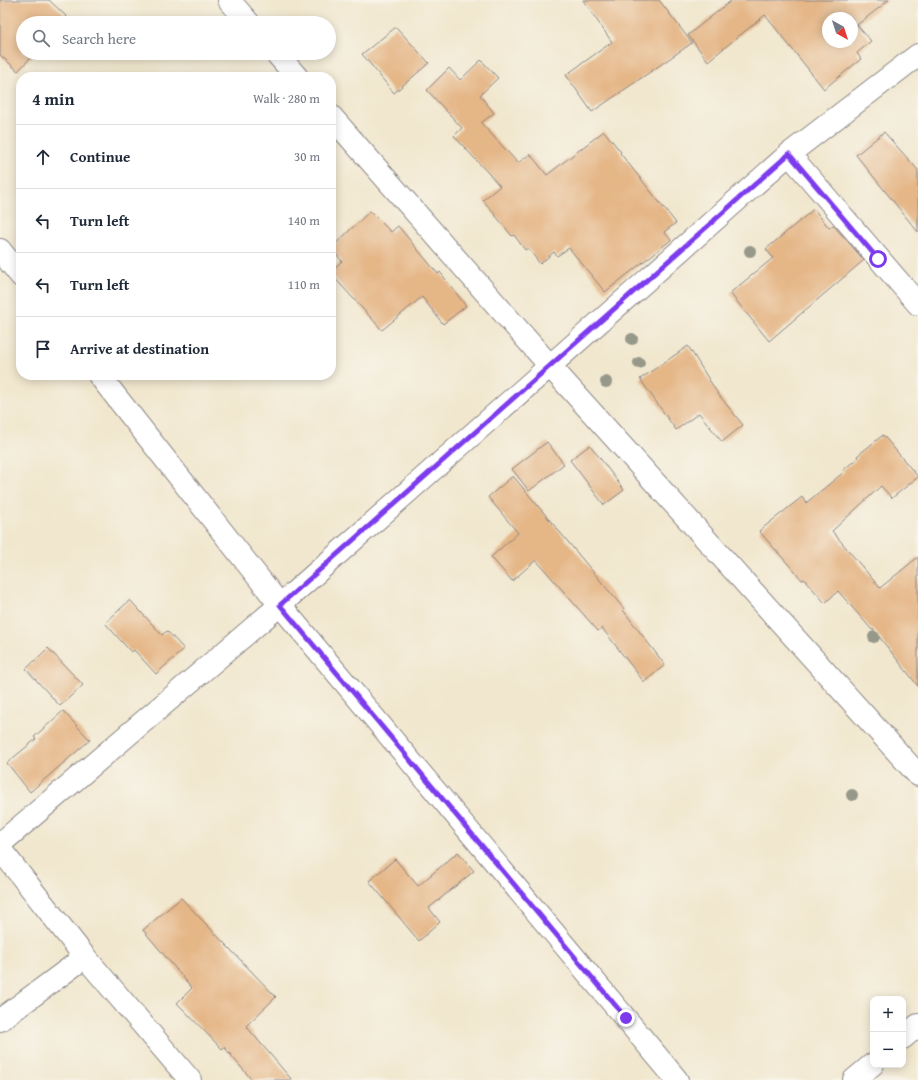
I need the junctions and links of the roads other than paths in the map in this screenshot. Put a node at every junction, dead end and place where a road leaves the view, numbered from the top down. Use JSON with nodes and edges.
{"nodes":[{"id":1,"x":229,"y":0,"type":"edge"},
{"id":2,"x":243,"y":16,"type":"edge"},
{"id":3,"x":918,"y":55,"type":"edge"},
{"id":4,"x":282,"y":60,"type":"edge"},
{"id":5,"x":293,"y":72,"type":"edge"},
{"id":6,"x":336,"y":122,"type":"edge"},
{"id":7,"x":789,"y":154,"type":"junction"},
{"id":8,"x":0,"y":250,"type":"edge"},
{"id":9,"x":16,"y":270,"type":"edge"},
{"id":10,"x":918,"y":304,"type":"edge"},
{"id":11,"x":550,"y":366,"type":"junction"},
{"id":12,"x":103,"y":380,"type":"edge"},
{"id":13,"x":280,"y":605,"type":"junction"},
{"id":14,"x":918,"y":775,"type":"edge"},
{"id":15,"x":0,"y":844,"type":"edge"},
{"id":16,"x":0,"y":849,"type":"edge"},
{"id":17,"x":85,"y":957,"type":"junction"},
{"id":18,"x":0,"y":1020,"type":"edge"},
{"id":19,"x":918,"y":1025,"type":"edge"},
{"id":20,"x":906,"y":1035,"type":"edge"},
{"id":21,"x":870,"y":1067,"type":"edge"},
{"id":22,"x":190,"y":1080,"type":"edge"},
{"id":23,"x":677,"y":1080,"type":"edge"},
{"id":24,"x":854,"y":1080,"type":"edge"}],
"edges":[{"from":1,"to":2,"type":"street"},
{"from":3,"to":7,"type":"street"},
{"from":4,"to":5,"type":"street"},
{"from":6,"to":11,"type":"street"},
{"from":7,"to":10,"type":"street"},
{"from":7,"to":11,"type":"street"},
{"from":8,"to":9,"type":"street"},
{"from":11,"to":13,"type":"street"},
{"from":11,"to":14,"type":"street"},
{"from":12,"to":13,"type":"street"},
{"from":13,"to":15,"type":"street"},
{"from":13,"to":23,"type":"street"},
{"from":16,"to":17,"type":"street"},
{"from":17,"to":18,"type":"street"},
{"from":17,"to":22,"type":"street"},
{"from":19,"to":20,"type":"street"},
{"from":21,"to":24,"type":"street"}]}
